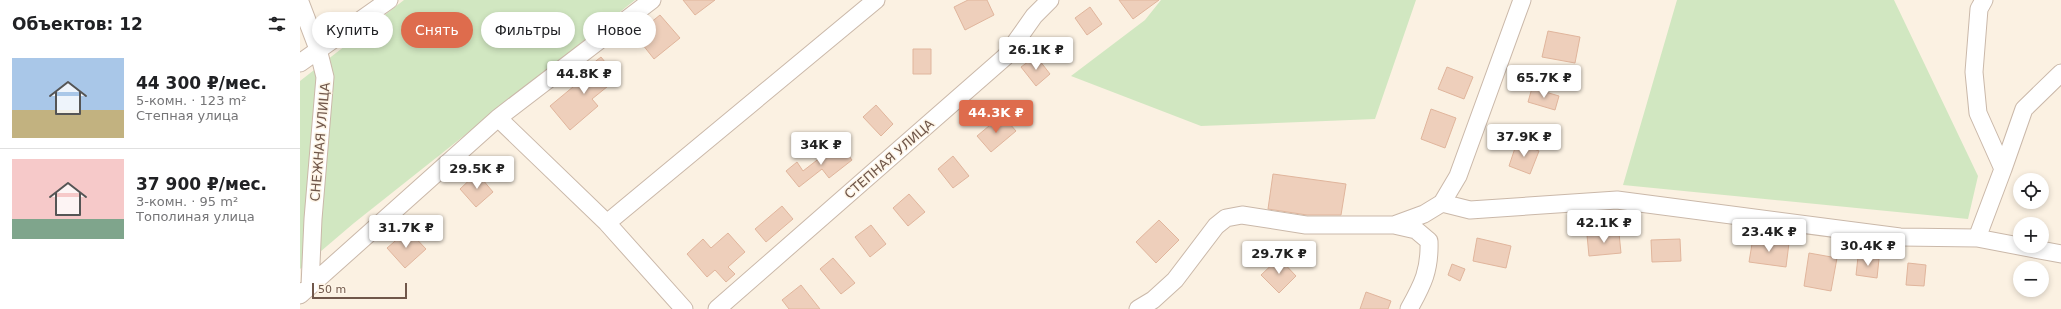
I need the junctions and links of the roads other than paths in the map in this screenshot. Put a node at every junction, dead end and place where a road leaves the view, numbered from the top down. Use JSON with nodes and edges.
{"nodes":[{"id":1,"x":389,"y":0,"type":"edge"},
{"id":2,"x":652,"y":0,"type":"edge"},
{"id":3,"x":876,"y":0,"type":"edge"},
{"id":4,"x":1050,"y":0,"type":"edge"},
{"id":5,"x":1522,"y":0,"type":"edge"},
{"id":6,"x":1984,"y":0,"type":"edge"},
{"id":7,"x":300,"y":2,"type":"edge"},
{"id":8,"x":318,"y":49,"type":"junction"},
{"id":9,"x":300,"y":63,"type":"edge"},
{"id":10,"x":2061,"y":73,"type":"edge"},
{"id":11,"x":498,"y":118,"type":"junction"},
{"id":12,"x":2003,"y":169,"type":"junction"},
{"id":13,"x":1442,"y":203,"type":"junction"},
{"id":14,"x":607,"y":223,"type":"junction"},
{"id":15,"x":1394,"y":225,"type":"junction"},
{"id":16,"x":1976,"y":238,"type":"junction"},
{"id":17,"x":2061,"y":254,"type":"edge"},
{"id":18,"x":305,"y":290,"type":"edge"},
{"id":19,"x":684,"y":309,"type":"edge"},
{"id":20,"x":717,"y":309,"type":"edge"},
{"id":21,"x":1138,"y":309,"type":"edge"},
{"id":22,"x":1409,"y":309,"type":"edge"}],
"edges":[{"from":1,"to":8,"type":"street"},
{"from":2,"to":11,"type":"street"},
{"from":3,"to":14,"type":"street"},
{"from":4,"to":20,"type":"street","name":"СТЕПНАЯ УЛИЦА"},
{"from":5,"to":13,"type":"street"},
{"from":6,"to":12,"type":"street"},
{"from":7,"to":8,"type":"street","name":"СНЕЖНАЯ УЛИЦА"},
{"from":8,"to":9,"type":"street"},
{"from":8,"to":18,"type":"street","name":"СНЕЖНАЯ УЛИЦА"},
{"from":10,"to":12,"type":"street"},
{"from":11,"to":14,"type":"street"},
{"from":11,"to":18,"type":"street"},
{"from":12,"to":16,"type":"street"},
{"from":13,"to":15,"type":"street"},
{"from":13,"to":16,"type":"street"},
{"from":14,"to":19,"type":"street"},
{"from":15,"to":21,"type":"street"},
{"from":15,"to":22,"type":"street"},
{"from":16,"to":17,"type":"street"}]}
